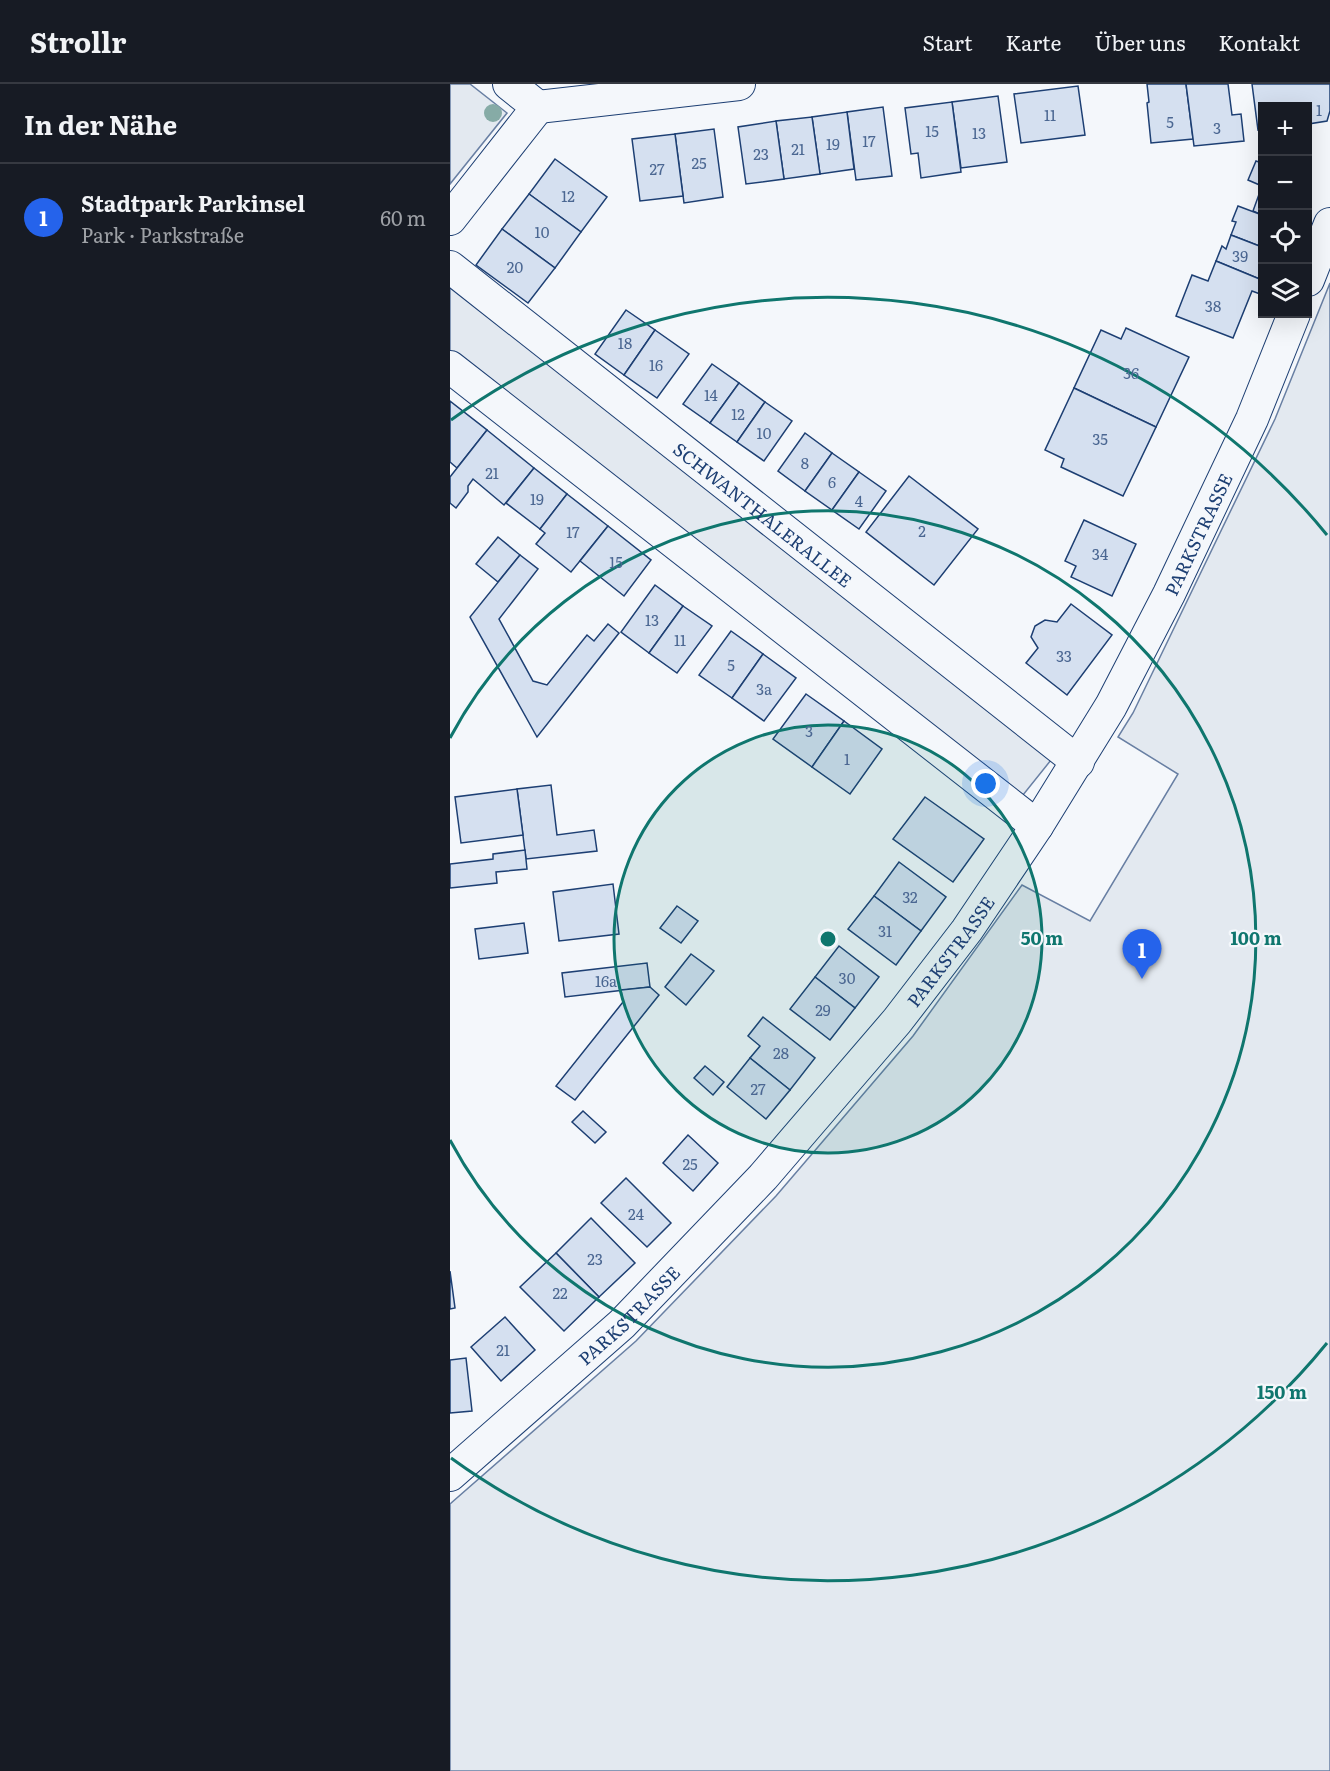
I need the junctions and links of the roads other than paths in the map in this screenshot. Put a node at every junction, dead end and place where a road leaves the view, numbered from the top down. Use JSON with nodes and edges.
{"nodes":[{"id":1,"x":509,"y":84,"type":"edge"},
{"id":2,"x":739,"y":84,"type":"edge"},
{"id":3,"x":538,"y":107,"type":"junction"},
{"id":4,"x":450,"y":219,"type":"edge"},
{"id":5,"x":1330,"y":224,"type":"edge"},
{"id":6,"x":450,"y":267,"type":"edge"},
{"id":7,"x":1312,"y":270,"type":"edge"},
{"id":8,"x":1292,"y":318,"type":"edge"},
{"id":9,"x":450,"y":366,"type":"edge"},
{"id":10,"x":1078,"y":762,"type":"junction"},
{"id":11,"x":1037,"y":826,"type":"junction"},
{"id":12,"x":450,"y":1475,"type":"edge"}],
"edges":[{"from":1,"to":3,"type":"street"},
{"from":2,"to":3,"type":"street"},
{"from":3,"to":4,"type":"street"},
{"from":5,"to":7,"type":"street"},
{"from":6,"to":10,"type":"street","name":"SCHWANTHALERALLEE"},
{"from":8,"to":10,"type":"street","name":"PARKSTRASSE"},
{"from":9,"to":11,"type":"street"},
{"from":10,"to":11,"type":"street","name":"PARKSTRASSE"},
{"from":11,"to":12,"type":"street","name":"PARKSTRASSE"}]}
